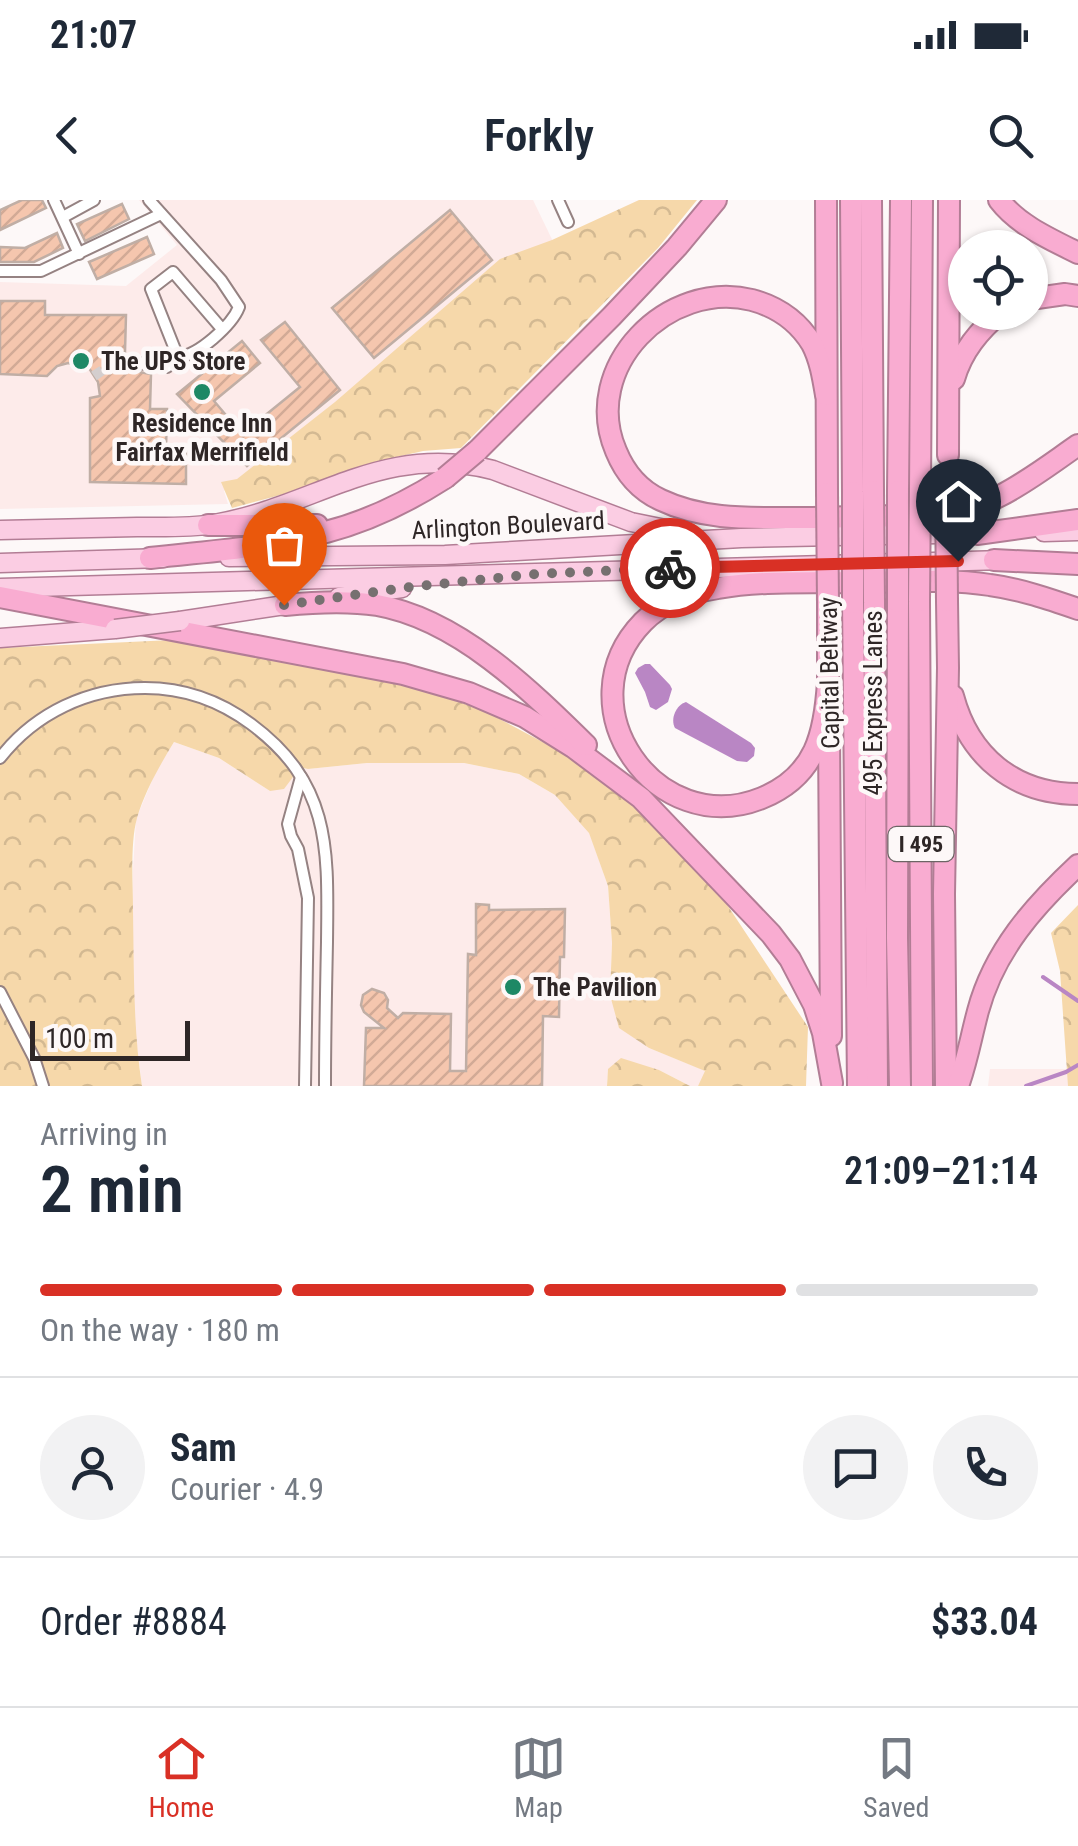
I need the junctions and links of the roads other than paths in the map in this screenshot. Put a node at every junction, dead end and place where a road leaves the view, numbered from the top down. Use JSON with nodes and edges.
{"nodes":[{"id":1,"x":54,"y":200,"type":"edge"},
{"id":2,"x":94,"y":200,"type":"edge"},
{"id":3,"x":149,"y":200,"type":"edge"},
{"id":4,"x":558,"y":200,"type":"edge"},
{"id":5,"x":716,"y":200,"type":"edge"},
{"id":6,"x":826,"y":200,"type":"edge"},
{"id":7,"x":851,"y":200,"type":"edge"},
{"id":8,"x":871,"y":200,"type":"edge"},
{"id":9,"x":901,"y":200,"type":"edge"},
{"id":10,"x":922,"y":200,"type":"edge"},
{"id":11,"x":949,"y":200,"type":"edge"},
{"id":12,"x":999,"y":200,"type":"edge"},
{"id":13,"x":161,"y":214,"type":"junction"},
{"id":14,"x":63,"y":216,"type":"junction"},
{"id":15,"x":568,"y":222,"type":"dead end"},
{"id":16,"x":1078,"y":252,"type":"edge"},
{"id":17,"x":79,"y":254,"type":"junction"},
{"id":18,"x":0,"y":270,"type":"edge"},
{"id":19,"x":1048,"y":296,"type":"edge"},
{"id":20,"x":1078,"y":296,"type":"edge"},
{"id":21,"x":222,"y":329,"type":"junction"},
{"id":22,"x":984,"y":330,"type":"edge"},
{"id":23,"x":178,"y":357,"type":"junction"},
{"id":24,"x":124,"y":361,"type":"tunnel mouth"},
{"id":25,"x":826,"y":395,"type":"junction"},
{"id":26,"x":1078,"y":445,"type":"edge"},
{"id":27,"x":948,"y":455,"type":"junction"},
{"id":28,"x":863,"y":492,"type":"junction"},
{"id":29,"x":1078,"y":520,"type":"edge"},
{"id":30,"x":354,"y":522,"type":"junction"},
{"id":31,"x":208,"y":525,"type":"junction"},
{"id":32,"x":0,"y":530,"type":"edge"},
{"id":33,"x":1078,"y":532,"type":"edge"},
{"id":34,"x":977,"y":534,"type":"junction"},
{"id":35,"x":740,"y":538,"type":"junction"},
{"id":36,"x":150,"y":558,"type":"junction"},
{"id":37,"x":994,"y":560,"type":"joint"},
{"id":38,"x":1078,"y":560,"type":"edge"},
{"id":39,"x":0,"y":562,"type":"edge"},
{"id":40,"x":536,"y":574,"type":"junction"},
{"id":41,"x":0,"y":588,"type":"edge"},
{"id":42,"x":0,"y":598,"type":"edge"},
{"id":43,"x":864,"y":602,"type":"junction"},
{"id":44,"x":909,"y":602,"type":"junction"},
{"id":45,"x":284,"y":605,"type":"junction"},
{"id":46,"x":1078,"y":609,"type":"edge"},
{"id":47,"x":0,"y":638,"type":"edge"},
{"id":48,"x":948,"y":668,"type":"junction"},
{"id":49,"x":828,"y":681,"type":"junction"},
{"id":50,"x":0,"y":758,"type":"edge"},
{"id":51,"x":302,"y":776,"type":"junction"},
{"id":52,"x":1078,"y":794,"type":"edge"},
{"id":53,"x":641,"y":798,"type":"junction"},
{"id":54,"x":1077,"y":866,"type":"edge"},
{"id":55,"x":0,"y":992,"type":"edge"},
{"id":56,"x":832,"y":1085,"type":"edge"},
{"id":57,"x":43,"y":1086,"type":"edge"},
{"id":58,"x":305,"y":1086,"type":"edge"},
{"id":59,"x":325,"y":1086,"type":"edge"},
{"id":60,"x":858,"y":1086,"type":"edge"},
{"id":61,"x":878,"y":1086,"type":"edge"},
{"id":62,"x":900,"y":1086,"type":"edge"},
{"id":63,"x":922,"y":1086,"type":"edge"},
{"id":64,"x":946,"y":1086,"type":"edge"},
{"id":65,"x":958,"y":1086,"type":"edge"}],
"edges":[{"from":1,"to":14,"type":"street"},
{"from":2,"to":14,"type":"street"},
{"from":3,"to":13,"type":"street"},
{"from":4,"to":15,"type":"street"},
{"from":5,"to":30,"type":"highway","bridge":true},
{"from":6,"to":25,"type":"highway"},
{"from":7,"to":28,"type":"highway","number":"I 495"},
{"from":8,"to":28,"type":"highway","name":"495 Express Lanes","number":"I 495"},
{"from":9,"to":44,"type":"highway","name":"495 Express Lanes","number":"I 495","bridge":true},
{"from":10,"to":44,"type":"highway","number":"I 495","bridge":true},
{"from":11,"to":27,"type":"highway"},
{"from":12,"to":16,"type":"highway"},
{"from":13,"to":17,"type":"street"},
{"from":13,"to":21,"type":"street"},
{"from":14,"to":17,"type":"street"},
{"from":17,"to":18,"type":"street"},
{"from":19,"to":20,"type":"highway"},
{"from":21,"to":23,"type":"street"},
{"from":21,"to":23,"type":"street"},
{"from":22,"to":27,"type":"highway"},
{"from":23,"to":24,"type":"street"},
{"from":25,"to":26,"type":"highway"},
{"from":25,"to":49,"type":"highway","bridge":true},
{"from":27,"to":48,"type":"highway","bridge":true},
{"from":28,"to":43,"type":"highway","name":"495 Express Lanes","number":"I 495","bridge":true},
{"from":29,"to":34,"type":"highway"},
{"from":30,"to":31,"type":"highway"},
{"from":30,"to":36,"type":"highway"},
{"from":31,"to":32,"type":"main road"},
{"from":31,"to":35,"type":"main road"},
{"from":33,"to":34,"type":"main road","name":"Arlington Boulevard"},
{"from":34,"to":35,"type":"main road","name":"Arlington Boulevard"},
{"from":35,"to":36,"type":"main road","name":"Arlington Boulevard"},
{"from":36,"to":39,"type":"main road","name":"Arlington Boulevard"},
{"from":37,"to":38,"type":"highway"},
{"from":37,"to":40,"type":"main road","name":"Arlington Boulevard"},
{"from":40,"to":41,"type":"main road","name":"Arlington Boulevard"},
{"from":40,"to":45,"type":"main road"},
{"from":42,"to":53,"type":"highway"},
{"from":43,"to":60,"type":"highway","name":"Capital Beltway","number":"I 495"},
{"from":43,"to":61,"type":"highway","name":"495 Express Lanes","number":"I 495"},
{"from":44,"to":62,"type":"highway","name":"495 Express Lanes","number":"I 495"},
{"from":44,"to":63,"type":"highway","number":"I 495"},
{"from":45,"to":47,"type":"main road","bridge":true},
{"from":45,"to":53,"type":"highway"},
{"from":46,"to":49,"type":"highway"},
{"from":48,"to":52,"type":"highway"},
{"from":48,"to":64,"type":"highway"},
{"from":49,"to":56,"type":"highway"},
{"from":50,"to":51,"type":"street"},
{"from":51,"to":58,"type":"street"},
{"from":51,"to":59,"type":"street"},
{"from":53,"to":56,"type":"highway"},
{"from":54,"to":65,"type":"highway"},
{"from":55,"to":57,"type":"street"}]}
